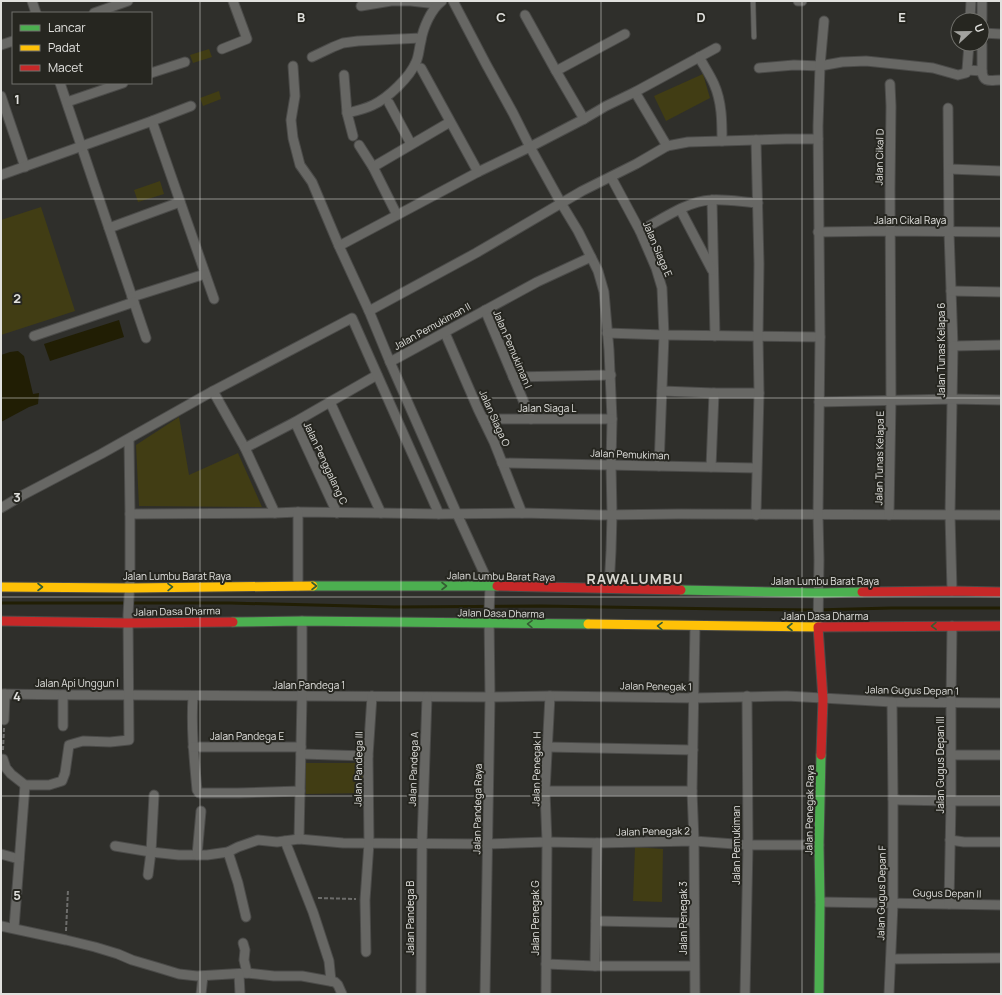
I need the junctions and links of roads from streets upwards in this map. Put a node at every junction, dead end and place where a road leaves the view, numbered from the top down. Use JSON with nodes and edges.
{"nodes":[{"id":1,"x":32,"y":1,"type":"edge"},
{"id":2,"x":128,"y":1,"type":"edge"},
{"id":3,"x":233,"y":1,"type":"edge"},
{"id":4,"x":453,"y":1,"type":"edge"},
{"id":5,"x":798,"y":1,"type":"edge"},
{"id":6,"x":802,"y":1,"type":"edge"},
{"id":7,"x":971,"y":1,"type":"edge"},
{"id":8,"x":982,"y":1,"type":"edge"},
{"id":9,"x":439,"y":3,"type":"edge"},
{"id":10,"x":361,"y":6,"type":"dead end"},
{"id":11,"x":36,"y":12,"type":"edge"},
{"id":12,"x":97,"y":12,"type":"edge"},
{"id":13,"x":970,"y":12,"type":"edge"},
{"id":14,"x":982,"y":12,"type":"edge"},
{"id":15,"x":526,"y":15,"type":"dead end"},
{"id":16,"x":824,"y":21,"type":"dead end"},
{"id":17,"x":990,"y":33,"type":"edge"},
{"id":18,"x":625,"y":34,"type":"dead end"},
{"id":19,"x":1001,"y":34,"type":"edge"},
{"id":20,"x":421,"y":38,"type":"junction"},
{"id":21,"x":12,"y":41,"type":"edge"},
{"id":22,"x":1,"y":45,"type":"edge"},
{"id":23,"x":716,"y":48,"type":"dead end"},
{"id":24,"x":222,"y":49,"type":"dead end"},
{"id":25,"x":968,"y":52,"type":"edge"},
{"id":26,"x":982,"y":52,"type":"edge"},
{"id":27,"x":312,"y":57,"type":"dead end"},
{"id":28,"x":699,"y":57,"type":"junction"},
{"id":29,"x":185,"y":62,"type":"dead end"},
{"id":30,"x":293,"y":66,"type":"dead end"},
{"id":31,"x":820,"y":66,"type":"junction"},
{"id":32,"x":421,"y":68,"type":"dead end"},
{"id":33,"x":758,"y":68,"type":"dead end"},
{"id":34,"x":967,"y":70,"type":"junction"},
{"id":35,"x":556,"y":71,"type":"junction"},
{"id":36,"x":982,"y":72,"type":"junction"},
{"id":37,"x":152,"y":73,"type":"edge"},
{"id":38,"x":344,"y":75,"type":"dead end"},
{"id":39,"x":1001,"y":80,"type":"edge"},
{"id":40,"x":60,"y":84,"type":"edge"},
{"id":41,"x":119,"y":84,"type":"edge"},
{"id":42,"x":890,"y":84,"type":"dead end"},
{"id":43,"x":635,"y":92,"type":"junction"},
{"id":44,"x":1,"y":96,"type":"edge"},
{"id":45,"x":67,"y":102,"type":"junction"},
{"id":46,"x":389,"y":103,"type":"dead end"},
{"id":47,"x":191,"y":106,"type":"dead end"},
{"id":48,"x":948,"y":108,"type":"dead end"},
{"id":49,"x":347,"y":113,"type":"junction"},
{"id":50,"x":584,"y":118,"type":"junction"},
{"id":51,"x":152,"y":121,"type":"junction"},
{"id":52,"x":450,"y":122,"type":"junction"},
{"id":53,"x":353,"y":136,"type":"dead end"},
{"id":54,"x":818,"y":139,"type":"junction"},
{"id":55,"x":756,"y":140,"type":"junction"},
{"id":56,"x":722,"y":141,"type":"junction"},
{"id":57,"x":411,"y":144,"type":"junction"},
{"id":58,"x":359,"y":145,"type":"dead end"},
{"id":59,"x":82,"y":146,"type":"junction"},
{"id":60,"x":667,"y":146,"type":"junction"},
{"id":61,"x":530,"y":147,"type":"junction"},
{"id":62,"x":25,"y":166,"type":"junction"},
{"id":63,"x":373,"y":167,"type":"junction"},
{"id":64,"x":949,"y":169,"type":"junction"},
{"id":65,"x":1001,"y":171,"type":"edge"},
{"id":66,"x":478,"y":172,"type":"junction"},
{"id":67,"x":1,"y":175,"type":"edge"},
{"id":68,"x":610,"y":177,"type":"junction"},
{"id":69,"x":712,"y":200,"type":"junction"},
{"id":70,"x":180,"y":202,"type":"junction"},
{"id":71,"x":561,"y":203,"type":"junction"},
{"id":72,"x":758,"y":203,"type":"junction"},
{"id":73,"x":680,"y":209,"type":"junction"},
{"id":74,"x":397,"y":215,"type":"junction"},
{"id":75,"x":109,"y":228,"type":"junction"},
{"id":76,"x":640,"y":231,"type":"junction"},
{"id":77,"x":890,"y":231,"type":"junction"},
{"id":78,"x":818,"y":232,"type":"junction"},
{"id":79,"x":949,"y":232,"type":"junction"},
{"id":80,"x":1001,"y":232,"type":"edge"},
{"id":81,"x":339,"y":246,"type":"junction"},
{"id":82,"x":591,"y":258,"type":"junction"},
{"id":83,"x":713,"y":272,"type":"junction"},
{"id":84,"x":205,"y":274,"type":"junction"},
{"id":85,"x":951,"y":291,"type":"junction"},
{"id":86,"x":1001,"y":292,"type":"edge"},
{"id":87,"x":133,"y":299,"type":"junction"},
{"id":88,"x":214,"y":299,"type":"dead end"},
{"id":89,"x":485,"y":310,"type":"junction"},
{"id":90,"x":369,"y":311,"type":"junction"},
{"id":91,"x":607,"y":332,"type":"junction"},
{"id":92,"x":445,"y":333,"type":"junction"},
{"id":93,"x":664,"y":334,"type":"junction"},
{"id":94,"x":34,"y":336,"type":"dead end"},
{"id":95,"x":715,"y":336,"type":"junction"},
{"id":96,"x":758,"y":336,"type":"junction"},
{"id":97,"x":820,"y":337,"type":"junction"},
{"id":98,"x":146,"y":338,"type":"dead end"},
{"id":99,"x":1001,"y":345,"type":"edge"},
{"id":100,"x":953,"y":346,"type":"junction"},
{"id":101,"x":390,"y":362,"type":"junction"},
{"id":102,"x":377,"y":375,"type":"junction"},
{"id":103,"x":611,"y":375,"type":"junction"},
{"id":104,"x":513,"y":377,"type":"junction"},
{"id":105,"x":213,"y":391,"type":"junction"},
{"id":106,"x":662,"y":391,"type":"junction"},
{"id":107,"x":714,"y":393,"type":"junction"},
{"id":108,"x":759,"y":393,"type":"junction"},
{"id":109,"x":952,"y":399,"type":"junction"},
{"id":110,"x":891,"y":400,"type":"junction"},
{"id":111,"x":1001,"y":400,"type":"edge"},
{"id":112,"x":330,"y":402,"type":"junction"},
{"id":113,"x":819,"y":402,"type":"junction"},
{"id":114,"x":483,"y":419,"type":"junction"},
{"id":115,"x":531,"y":419,"type":"junction"},
{"id":116,"x":612,"y":419,"type":"junction"},
{"id":117,"x":295,"y":422,"type":"junction"},
{"id":118,"x":129,"y":439,"type":"junction"},
{"id":119,"x":245,"y":448,"type":"junction"},
{"id":120,"x":502,"y":463,"type":"junction"},
{"id":121,"x":611,"y":464,"type":"junction"},
{"id":122,"x":660,"y":466,"type":"junction"},
{"id":123,"x":711,"y":467,"type":"junction"},
{"id":124,"x":756,"y":468,"type":"junction"},
{"id":125,"x":1,"y":508,"type":"edge"},
{"id":126,"x":298,"y":512,"type":"junction"},
{"id":127,"x":381,"y":512,"type":"junction"},
{"id":128,"x":275,"y":513,"type":"junction"},
{"id":129,"x":337,"y":513,"type":"junction"},
{"id":130,"x":522,"y":513,"type":"junction"},
{"id":131,"x":130,"y":514,"type":"junction"},
{"id":132,"x":439,"y":514,"type":"junction"},
{"id":133,"x":457,"y":514,"type":"junction"},
{"id":134,"x":612,"y":514,"type":"junction"},
{"id":135,"x":756,"y":515,"type":"junction"},
{"id":136,"x":818,"y":515,"type":"junction"},
{"id":137,"x":889,"y":515,"type":"junction"},
{"id":138,"x":950,"y":515,"type":"junction"},
{"id":139,"x":1001,"y":515,"type":"edge"},
{"id":140,"x":298,"y":586,"type":"junction"},
{"id":141,"x":490,"y":586,"type":"junction"},
{"id":142,"x":1,"y":587,"type":"edge"},
{"id":143,"x":609,"y":588,"type":"junction"},
{"id":144,"x":952,"y":591,"type":"junction"},
{"id":145,"x":129,"y":592,"type":"junction"},
{"id":146,"x":1001,"y":592,"type":"edge"},
{"id":147,"x":819,"y":596,"type":"junction"},
{"id":148,"x":128,"y":619,"type":"junction"},
{"id":149,"x":1,"y":621,"type":"edge"},
{"id":150,"x":302,"y":621,"type":"junction"},
{"id":151,"x":490,"y":624,"type":"junction"},
{"id":152,"x":695,"y":626,"type":"junction"},
{"id":153,"x":952,"y":626,"type":"junction"},
{"id":154,"x":1001,"y":626,"type":"edge"},
{"id":155,"x":818,"y":627,"type":"junction"},
{"id":156,"x":3,"y":694,"type":"edge"},
{"id":157,"x":64,"y":695,"type":"junction"},
{"id":158,"x":129,"y":695,"type":"junction"},
{"id":159,"x":193,"y":696,"type":"junction"},
{"id":160,"x":302,"y":696,"type":"junction"},
{"id":161,"x":372,"y":696,"type":"junction"},
{"id":162,"x":550,"y":696,"type":"junction"},
{"id":163,"x":747,"y":696,"type":"junction"},
{"id":164,"x":427,"y":697,"type":"junction"},
{"id":165,"x":490,"y":697,"type":"junction"},
{"id":166,"x":694,"y":698,"type":"junction"},
{"id":167,"x":823,"y":699,"type":"junction"},
{"id":168,"x":892,"y":702,"type":"junction"},
{"id":169,"x":951,"y":702,"type":"junction"},
{"id":170,"x":1001,"y":703,"type":"edge"},
{"id":171,"x":4,"y":720,"type":"road end"},
{"id":172,"x":63,"y":726,"type":"dead end"},
{"id":173,"x":193,"y":747,"type":"junction"},
{"id":174,"x":547,"y":747,"type":"junction"},
{"id":175,"x":301,"y":750,"type":"junction"},
{"id":176,"x":693,"y":750,"type":"junction"},
{"id":177,"x":1001,"y":755,"type":"edge"},
{"id":178,"x":368,"y":756,"type":"junction"},
{"id":179,"x":951,"y":756,"type":"junction"},
{"id":180,"x":2,"y":759,"type":"road end"},
{"id":181,"x":25,"y":785,"type":"junction"},
{"id":182,"x":300,"y":791,"type":"junction"},
{"id":183,"x":545,"y":791,"type":"junction"},
{"id":184,"x":692,"y":791,"type":"junction"},
{"id":185,"x":154,"y":795,"type":"dead end"},
{"id":186,"x":896,"y":799,"type":"junction"},
{"id":187,"x":1001,"y":800,"type":"edge"},
{"id":188,"x":951,"y":802,"type":"junction"},
{"id":189,"x":201,"y":811,"type":"dead end"},
{"id":190,"x":299,"y":839,"type":"junction"},
{"id":191,"x":950,"y":840,"type":"junction"},
{"id":192,"x":285,"y":841,"type":"junction"},
{"id":193,"x":694,"y":841,"type":"junction"},
{"id":194,"x":422,"y":842,"type":"junction"},
{"id":195,"x":547,"y":842,"type":"junction"},
{"id":196,"x":1001,"y":842,"type":"edge"},
{"id":197,"x":369,"y":843,"type":"junction"},
{"id":198,"x":597,"y":843,"type":"junction"},
{"id":199,"x":488,"y":844,"type":"junction"},
{"id":200,"x":748,"y":845,"type":"junction"},
{"id":201,"x":819,"y":845,"type":"junction"},
{"id":202,"x":115,"y":846,"type":"dead end"},
{"id":203,"x":152,"y":852,"type":"junction"},
{"id":204,"x":228,"y":852,"type":"junction"},
{"id":205,"x":1,"y":854,"type":"edge"},
{"id":206,"x":197,"y":855,"type":"junction"},
{"id":207,"x":19,"y":859,"type":"junction"},
{"id":208,"x":148,"y":875,"type":"dead end"},
{"id":209,"x":820,"y":902,"type":"junction"},
{"id":210,"x":893,"y":904,"type":"junction"},
{"id":211,"x":949,"y":904,"type":"junction"},
{"id":212,"x":1001,"y":905,"type":"edge"},
{"id":213,"x":246,"y":917,"type":"dead end"},
{"id":214,"x":318,"y":917,"type":"dead end"},
{"id":215,"x":596,"y":921,"type":"junction"},
{"id":216,"x":694,"y":923,"type":"junction"},
{"id":217,"x":1,"y":926,"type":"edge"},
{"id":218,"x":14,"y":928,"type":"junction"},
{"id":219,"x":243,"y":943,"type":"dead end"},
{"id":220,"x":366,"y":952,"type":"dead end"},
{"id":221,"x":1001,"y":958,"type":"edge"},
{"id":222,"x":890,"y":959,"type":"junction"},
{"id":223,"x":546,"y":964,"type":"junction"},
{"id":224,"x":595,"y":966,"type":"junction"},
{"id":225,"x":694,"y":966,"type":"junction"},
{"id":226,"x":243,"y":974,"type":"junction"},
{"id":227,"x":203,"y":976,"type":"junction"},
{"id":228,"x":331,"y":978,"type":"junction"},
{"id":229,"x":201,"y":994,"type":"edge"},
{"id":230,"x":240,"y":994,"type":"edge"},
{"id":231,"x":342,"y":994,"type":"edge"},
{"id":232,"x":421,"y":994,"type":"edge"},
{"id":233,"x":485,"y":994,"type":"edge"},
{"id":234,"x":546,"y":994,"type":"edge"},
{"id":235,"x":694,"y":994,"type":"edge"},
{"id":236,"x":745,"y":994,"type":"edge"},
{"id":237,"x":819,"y":994,"type":"edge"},
{"id":238,"x":890,"y":994,"type":"edge"}],
"edges":[{"from":1,"to":11,"type":"street"},
{"from":2,"to":12,"type":"street"},
{"from":3,"to":24,"type":"street"},
{"from":4,"to":61,"type":"street"},
{"from":5,"to":6,"type":"street"},
{"from":7,"to":13,"type":"street"},
{"from":8,"to":14,"type":"street"},
{"from":9,"to":10,"type":"street"},
{"from":9,"to":20,"type":"street"},
{"from":15,"to":35,"type":"street"},
{"from":16,"to":31,"type":"street"},
{"from":17,"to":19,"type":"street"},
{"from":18,"to":35,"type":"street"},
{"from":20,"to":27,"type":"street"},
{"from":20,"to":49,"type":"street"},
{"from":21,"to":22,"type":"street"},
{"from":23,"to":28,"type":"street"},
{"from":25,"to":34,"type":"street"},
{"from":26,"to":36,"type":"street"},
{"from":28,"to":43,"type":"street"},
{"from":28,"to":56,"type":"street"},
{"from":29,"to":37,"type":"street"},
{"from":30,"to":81,"type":"street"},
{"from":31,"to":33,"type":"street"},
{"from":31,"to":34,"type":"street"},
{"from":31,"to":54,"type":"street"},
{"from":32,"to":52,"type":"street"},
{"from":34,"to":36,"type":"street"},
{"from":35,"to":50,"type":"street"},
{"from":36,"to":39,"type":"street"},
{"from":38,"to":49,"type":"street"},
{"from":40,"to":45,"type":"street"},
{"from":41,"to":45,"type":"street"},
{"from":42,"to":77,"type":"street","name":"Jalan Cikal D"},
{"from":43,"to":50,"type":"street"},
{"from":43,"to":60,"type":"street"},
{"from":44,"to":62,"type":"street"},
{"from":45,"to":59,"type":"street"},
{"from":46,"to":57,"type":"street"},
{"from":47,"to":51,"type":"street"},
{"from":48,"to":64,"type":"street","name":"Jalan Tunas Kelapa 6"},
{"from":49,"to":53,"type":"street"},
{"from":50,"to":61,"type":"street"},
{"from":51,"to":59,"type":"street"},
{"from":51,"to":70,"type":"street"},
{"from":52,"to":57,"type":"street"},
{"from":52,"to":66,"type":"street"},
{"from":54,"to":55,"type":"street"},
{"from":54,"to":78,"type":"street"},
{"from":55,"to":56,"type":"street"},
{"from":55,"to":72,"type":"street"},
{"from":56,"to":60,"type":"street"},
{"from":57,"to":63,"type":"street"},
{"from":58,"to":63,"type":"street"},
{"from":59,"to":62,"type":"street"},
{"from":59,"to":75,"type":"street"},
{"from":60,"to":68,"type":"street"},
{"from":61,"to":66,"type":"street"},
{"from":61,"to":71,"type":"street"},
{"from":62,"to":67,"type":"street"},
{"from":63,"to":74,"type":"street"},
{"from":64,"to":65,"type":"street"},
{"from":64,"to":79,"type":"street","name":"Jalan Tunas Kelapa 6"},
{"from":66,"to":74,"type":"street"},
{"from":68,"to":71,"type":"street"},
{"from":68,"to":76,"type":"street","name":"Jalan Siaga E"},
{"from":69,"to":72,"type":"street"},
{"from":69,"to":73,"type":"street"},
{"from":69,"to":83,"type":"street"},
{"from":70,"to":75,"type":"street"},
{"from":70,"to":84,"type":"street"},
{"from":71,"to":82,"type":"street"},
{"from":71,"to":90,"type":"street"},
{"from":72,"to":96,"type":"street"},
{"from":73,"to":76,"type":"street"},
{"from":73,"to":83,"type":"street"},
{"from":74,"to":81,"type":"street"},
{"from":75,"to":87,"type":"street"},
{"from":76,"to":93,"type":"street","name":"Jalan Siaga E"},
{"from":77,"to":78,"type":"street","name":"Jalan Cikal Raya"},
{"from":77,"to":79,"type":"street","name":"Jalan Cikal Raya"},
{"from":77,"to":110,"type":"street","name":"Jalan Cikal D"},
{"from":78,"to":97,"type":"street"},
{"from":79,"to":80,"type":"street","name":"Jalan Cikal Raya"},
{"from":79,"to":85,"type":"street","name":"Jalan Tunas Kelapa 6"},
{"from":81,"to":90,"type":"street"},
{"from":82,"to":89,"type":"street","name":"Jalan Pemukiman II"},
{"from":82,"to":91,"type":"street"},
{"from":83,"to":95,"type":"street"},
{"from":84,"to":87,"type":"street"},
{"from":84,"to":88,"type":"street"},
{"from":85,"to":86,"type":"street"},
{"from":85,"to":100,"type":"street","name":"Jalan Tunas Kelapa 6"},
{"from":87,"to":94,"type":"street"},
{"from":87,"to":98,"type":"street"},
{"from":89,"to":92,"type":"street","name":"Jalan Pemukiman II"},
{"from":89,"to":104,"type":"street","name":"Jalan Pemukiman I"},
{"from":90,"to":101,"type":"street"},
{"from":91,"to":93,"type":"street"},
{"from":91,"to":103,"type":"street"},
{"from":92,"to":101,"type":"street","name":"Jalan Pemukiman II"},
{"from":92,"to":114,"type":"street","name":"Jalan Siaga O"},
{"from":93,"to":95,"type":"street"},
{"from":93,"to":106,"type":"street","name":"Jalan Siaga E"},
{"from":95,"to":96,"type":"street"},
{"from":96,"to":97,"type":"street"},
{"from":96,"to":108,"type":"street"},
{"from":97,"to":113,"type":"street"},
{"from":99,"to":100,"type":"street"},
{"from":100,"to":109,"type":"street","name":"Jalan Tunas Kelapa 6"},
{"from":101,"to":133,"type":"street"},
{"from":102,"to":105,"type":"street"},
{"from":102,"to":112,"type":"street"},
{"from":102,"to":132,"type":"street"},
{"from":103,"to":104,"type":"street"},
{"from":103,"to":116,"type":"street"},
{"from":104,"to":115,"type":"street","name":"Jalan Pemukiman I"},
{"from":105,"to":118,"type":"street"},
{"from":105,"to":119,"type":"street"},
{"from":106,"to":107,"type":"street"},
{"from":106,"to":122,"type":"street","name":"Jalan Siaga E"},
{"from":107,"to":108,"type":"street"},
{"from":107,"to":123,"type":"street"},
{"from":108,"to":124,"type":"street"},
{"from":109,"to":110,"type":"street"},
{"from":109,"to":111,"type":"street"},
{"from":109,"to":138,"type":"street","name":"Jalan Tunas Kelapa 6"},
{"from":110,"to":113,"type":"street"},
{"from":110,"to":137,"type":"street","name":"Jalan Tunas Kelapa E"},
{"from":112,"to":117,"type":"street"},
{"from":112,"to":127,"type":"street"},
{"from":113,"to":136,"type":"street"},
{"from":114,"to":115,"type":"street","name":"Jalan Siaga L"},
{"from":114,"to":120,"type":"street","name":"Jalan Siaga O"},
{"from":115,"to":116,"type":"street","name":"Jalan Siaga L"},
{"from":116,"to":121,"type":"street"},
{"from":117,"to":119,"type":"street"},
{"from":117,"to":129,"type":"street","name":"Jalan Penggalang C"},
{"from":118,"to":125,"type":"street"},
{"from":118,"to":131,"type":"street"},
{"from":119,"to":128,"type":"street"},
{"from":120,"to":121,"type":"street","name":"Jalan Pemukiman"},
{"from":120,"to":130,"type":"street","name":"Jalan Siaga O"},
{"from":121,"to":122,"type":"street","name":"Jalan Pemukiman"},
{"from":121,"to":134,"type":"street"},
{"from":122,"to":123,"type":"street","name":"Jalan Pemukiman"},
{"from":123,"to":124,"type":"street","name":"Jalan Pemukiman"},
{"from":124,"to":135,"type":"street"},
{"from":126,"to":128,"type":"street"},
{"from":126,"to":129,"type":"street"},
{"from":126,"to":140,"type":"street"},
{"from":127,"to":129,"type":"street"},
{"from":127,"to":132,"type":"street"},
{"from":128,"to":131,"type":"street"},
{"from":130,"to":133,"type":"street"},
{"from":130,"to":134,"type":"street"},
{"from":131,"to":145,"type":"street"},
{"from":132,"to":133,"type":"street"},
{"from":133,"to":141,"type":"street"},
{"from":134,"to":135,"type":"street"},
{"from":134,"to":143,"type":"street"},
{"from":135,"to":136,"type":"street"},
{"from":136,"to":137,"type":"street"},
{"from":136,"to":147,"type":"street"},
{"from":137,"to":138,"type":"street"},
{"from":138,"to":139,"type":"street"},
{"from":138,"to":144,"type":"street","name":"Jalan Tunas Kelapa 6"},
{"from":140,"to":141,"type":"street","name":"Jalan Lumbu Barat Raya","one_way":true},
{"from":145,"to":140,"type":"street","name":"Jalan Lumbu Barat Raya","one_way":true},
{"from":141,"to":143,"type":"street","name":"Jalan Lumbu Barat Raya"},
{"from":141,"to":151,"type":"street","name":"Jalan Pandega Raya"},
{"from":142,"to":145,"type":"street","name":"Jalan Lumbu Barat Raya","one_way":true},
{"from":143,"to":147,"type":"street","name":"Jalan Lumbu Barat Raya"},
{"from":144,"to":146,"type":"street","name":"Jalan Lumbu Barat Raya"},
{"from":144,"to":147,"type":"street","name":"Jalan Lumbu Barat Raya"},
{"from":145,"to":148,"type":"street"},
{"from":147,"to":155,"type":"street"},
{"from":148,"to":149,"type":"street","name":"Jalan Dasa Dharma"},
{"from":148,"to":150,"type":"street","name":"Jalan Dasa Dharma"},
{"from":148,"to":158,"type":"street"},
{"from":150,"to":151,"type":"street","name":"Jalan Dasa Dharma"},
{"from":150,"to":160,"type":"street"},
{"from":152,"to":151,"type":"street","name":"Jalan Dasa Dharma","one_way":true},
{"from":151,"to":165,"type":"street","name":"Jalan Pandega Raya"},
{"from":155,"to":152,"type":"street","name":"Jalan Dasa Dharma","one_way":true},
{"from":152,"to":166,"type":"street","name":"Jalan Penegak 3"},
{"from":153,"to":154,"type":"street","name":"Jalan Dasa Dharma"},
{"from":153,"to":155,"type":"street","name":"Jalan Dasa Dharma","one_way":true},
{"from":153,"to":169,"type":"street","name":"Jalan Gugus Depan III"},
{"from":155,"to":167,"type":"street","name":"Jalan Penegak Raya"},
{"from":156,"to":157,"type":"street","name":"Jalan Api Unggun I"},
{"from":156,"to":171,"type":"street"},
{"from":157,"to":158,"type":"street","name":"Jalan Api Unggun I"},
{"from":157,"to":172,"type":"street"},
{"from":158,"to":159,"type":"street","name":"Jalan Pandega 1"},
{"from":158,"to":181,"type":"street"},
{"from":159,"to":160,"type":"street","name":"Jalan Pandega 1"},
{"from":159,"to":173,"type":"street"},
{"from":160,"to":161,"type":"street","name":"Jalan Pandega 1"},
{"from":160,"to":175,"type":"street"},
{"from":161,"to":164,"type":"street","name":"Jalan Pandega 1"},
{"from":161,"to":178,"type":"street","name":"Jalan Pandega III"},
{"from":162,"to":165,"type":"street","name":"Jalan Penegak 1"},
{"from":162,"to":166,"type":"street","name":"Jalan Penegak 1"},
{"from":162,"to":174,"type":"street","name":"Jalan Penegak H"},
{"from":163,"to":166,"type":"street","name":"Jalan Penegak 1"},
{"from":163,"to":167,"type":"street","name":"Jalan Penegak 1"},
{"from":163,"to":200,"type":"street","name":"Jalan Pemukiman"},
{"from":164,"to":165,"type":"street","name":"Jalan Pandega 1"},
{"from":164,"to":194,"type":"street","name":"Jalan Pandega A"},
{"from":165,"to":199,"type":"street","name":"Jalan Pandega Raya"},
{"from":166,"to":176,"type":"street","name":"Jalan Penegak 3"},
{"from":167,"to":168,"type":"street","name":"Jalan Gugus Depan 1"},
{"from":167,"to":201,"type":"street","name":"Jalan Penegak Raya"},
{"from":168,"to":169,"type":"street","name":"Jalan Gugus Depan 1"},
{"from":168,"to":186,"type":"street","name":"Jalan Gugus Depan F"},
{"from":169,"to":170,"type":"street","name":"Jalan Gugus Depan 1"},
{"from":169,"to":179,"type":"street","name":"Jalan Gugus Depan III"},
{"from":173,"to":175,"type":"street","name":"Jalan Pandega E"},
{"from":173,"to":182,"type":"street"},
{"from":174,"to":176,"type":"street"},
{"from":174,"to":183,"type":"street","name":"Jalan Penegak H"},
{"from":175,"to":178,"type":"street","name":"Jalan Pandega E"},
{"from":175,"to":182,"type":"street"},
{"from":176,"to":184,"type":"street","name":"Jalan Penegak 3"},
{"from":177,"to":179,"type":"street"},
{"from":178,"to":197,"type":"street","name":"Jalan Pandega III"},
{"from":179,"to":188,"type":"street","name":"Jalan Gugus Depan III"},
{"from":180,"to":181,"type":"street"},
{"from":181,"to":207,"type":"street"},
{"from":182,"to":190,"type":"street"},
{"from":183,"to":184,"type":"street"},
{"from":183,"to":195,"type":"street","name":"Jalan Penegak H"},
{"from":184,"to":193,"type":"street","name":"Jalan Penegak 3"},
{"from":185,"to":203,"type":"street"},
{"from":186,"to":188,"type":"street"},
{"from":186,"to":210,"type":"street","name":"Jalan Gugus Depan F"},
{"from":187,"to":188,"type":"street"},
{"from":188,"to":191,"type":"street","name":"Jalan Gugus Depan III"},
{"from":189,"to":206,"type":"street"},
{"from":190,"to":192,"type":"street","name":"Jalan Penegak 2"},
{"from":190,"to":197,"type":"street","name":"Jalan Penegak 2"},
{"from":191,"to":196,"type":"street"},
{"from":191,"to":211,"type":"street","name":"Jalan Gugus Depan III"},
{"from":192,"to":204,"type":"street","name":"Jalan Penegak 2"},
{"from":192,"to":228,"type":"street"},
{"from":193,"to":198,"type":"street","name":"Jalan Penegak 2"},
{"from":193,"to":200,"type":"street","name":"Jalan Penegak 2"},
{"from":193,"to":216,"type":"street","name":"Jalan Penegak 3"},
{"from":194,"to":197,"type":"street","name":"Jalan Penegak 2"},
{"from":194,"to":199,"type":"street","name":"Jalan Penegak 2"},
{"from":194,"to":232,"type":"street","name":"Jalan Pandega B"},
{"from":195,"to":198,"type":"street","name":"Jalan Penegak 2"},
{"from":195,"to":199,"type":"street","name":"Jalan Penegak 2"},
{"from":195,"to":223,"type":"street","name":"Jalan Penegak G"},
{"from":197,"to":220,"type":"street","name":"Jalan Pandega III"},
{"from":198,"to":215,"type":"street"},
{"from":199,"to":233,"type":"street","name":"Jalan Pandega Raya"},
{"from":200,"to":201,"type":"street","name":"Jalan Penegak 2"},
{"from":200,"to":236,"type":"street","name":"Jalan Pemukiman"},
{"from":201,"to":209,"type":"street","name":"Jalan Penegak Raya"},
{"from":202,"to":203,"type":"street","name":"Jalan Penegak 2"},
{"from":203,"to":206,"type":"street","name":"Jalan Penegak 2"},
{"from":203,"to":208,"type":"street"},
{"from":204,"to":206,"type":"street","name":"Jalan Penegak 2"},
{"from":204,"to":213,"type":"street"},
{"from":205,"to":207,"type":"street"},
{"from":207,"to":218,"type":"street"},
{"from":209,"to":210,"type":"street","name":"Gugus Depan II"},
{"from":209,"to":237,"type":"street","name":"Jalan Penegak Raya"},
{"from":210,"to":211,"type":"street","name":"Gugus Depan II"},
{"from":210,"to":222,"type":"street","name":"Jalan Gugus Depan F"},
{"from":211,"to":212,"type":"street","name":"Gugus Depan II"},
{"from":214,"to":228,"type":"street"},
{"from":215,"to":216,"type":"street"},
{"from":215,"to":224,"type":"street"},
{"from":216,"to":225,"type":"street","name":"Jalan Penegak 3"},
{"from":217,"to":218,"type":"street"},
{"from":218,"to":227,"type":"street"},
{"from":219,"to":226,"type":"street"},
{"from":221,"to":222,"type":"street"},
{"from":222,"to":238,"type":"street","name":"Jalan Gugus Depan F"},
{"from":223,"to":224,"type":"street"},
{"from":223,"to":234,"type":"street","name":"Jalan Penegak G"},
{"from":224,"to":225,"type":"street"},
{"from":225,"to":235,"type":"street","name":"Jalan Penegak 3"},
{"from":226,"to":227,"type":"street"},
{"from":226,"to":228,"type":"street"},
{"from":226,"to":230,"type":"street"},
{"from":227,"to":229,"type":"street"},
{"from":228,"to":231,"type":"street"}]}
